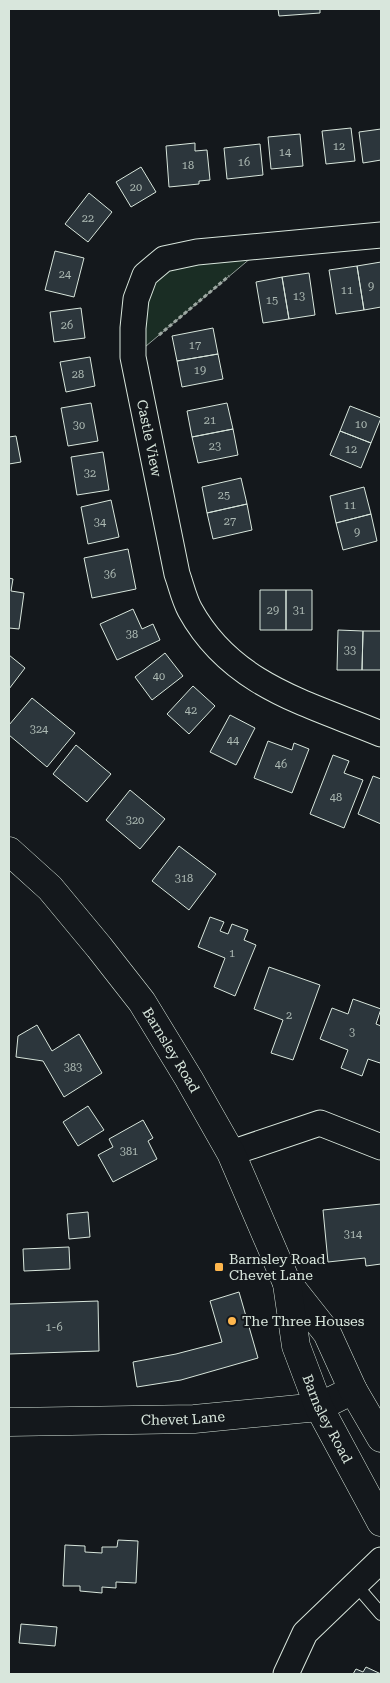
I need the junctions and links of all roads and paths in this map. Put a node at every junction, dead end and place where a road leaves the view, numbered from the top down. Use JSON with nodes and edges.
{"nodes":[{"id":1,"x":381,"y":235,"type":"edge"},
{"id":2,"x":264,"y":247,"type":"junction"},
{"id":3,"x":133,"y":357,"type":"junction"},
{"id":4,"x":381,"y":734,"type":"edge"},
{"id":5,"x":9,"y":851,"type":"edge"},
{"id":6,"x":381,"y":1147,"type":"edge"},
{"id":7,"x":231,"y":1153,"type":"junction"},
{"id":8,"x":286,"y":1281,"type":"junction"},
{"id":9,"x":353,"y":1390,"type":"junction"},
{"id":10,"x":319,"y":1407,"type":"junction"},
{"id":11,"x":9,"y":1422,"type":"edge"},
{"id":12,"x":381,"y":1438,"type":"edge"},
{"id":13,"x":381,"y":1522,"type":"edge"},
{"id":14,"x":381,"y":1560,"type":"edge"},
{"id":15,"x":356,"y":1585,"type":"junction"},
{"id":16,"x":381,"y":1614,"type":"edge"},
{"id":17,"x":286,"y":1674,"type":"edge"}],
"edges":[{"from":1,"to":2,"type":"street","name":"Castle View"},
{"from":2,"to":3,"type":"path"},
{"from":2,"to":3,"type":"street","name":"Castle View"},
{"from":3,"to":4,"type":"street","name":"Castle View"},
{"from":5,"to":7,"type":"main road","name":"Barnsley Road"},
{"from":6,"to":7,"type":"street"},
{"from":7,"to":8,"type":"main road","name":"Barnsley Road"},
{"from":8,"to":9,"type":"main road","name":"Barnsley Road"},
{"from":8,"to":10,"type":"main road","name":"Barnsley Road"},
{"from":9,"to":10,"type":"main road","name":"Chevet Lane"},
{"from":9,"to":12,"type":"main road","name":"Barnsley Road"},
{"from":10,"to":11,"type":"main road","name":"Chevet Lane"},
{"from":10,"to":13,"type":"main road","name":"Barnsley Road"},
{"from":14,"to":15,"type":"street"},
{"from":15,"to":16,"type":"lane"},
{"from":15,"to":17,"type":"street"}]}
